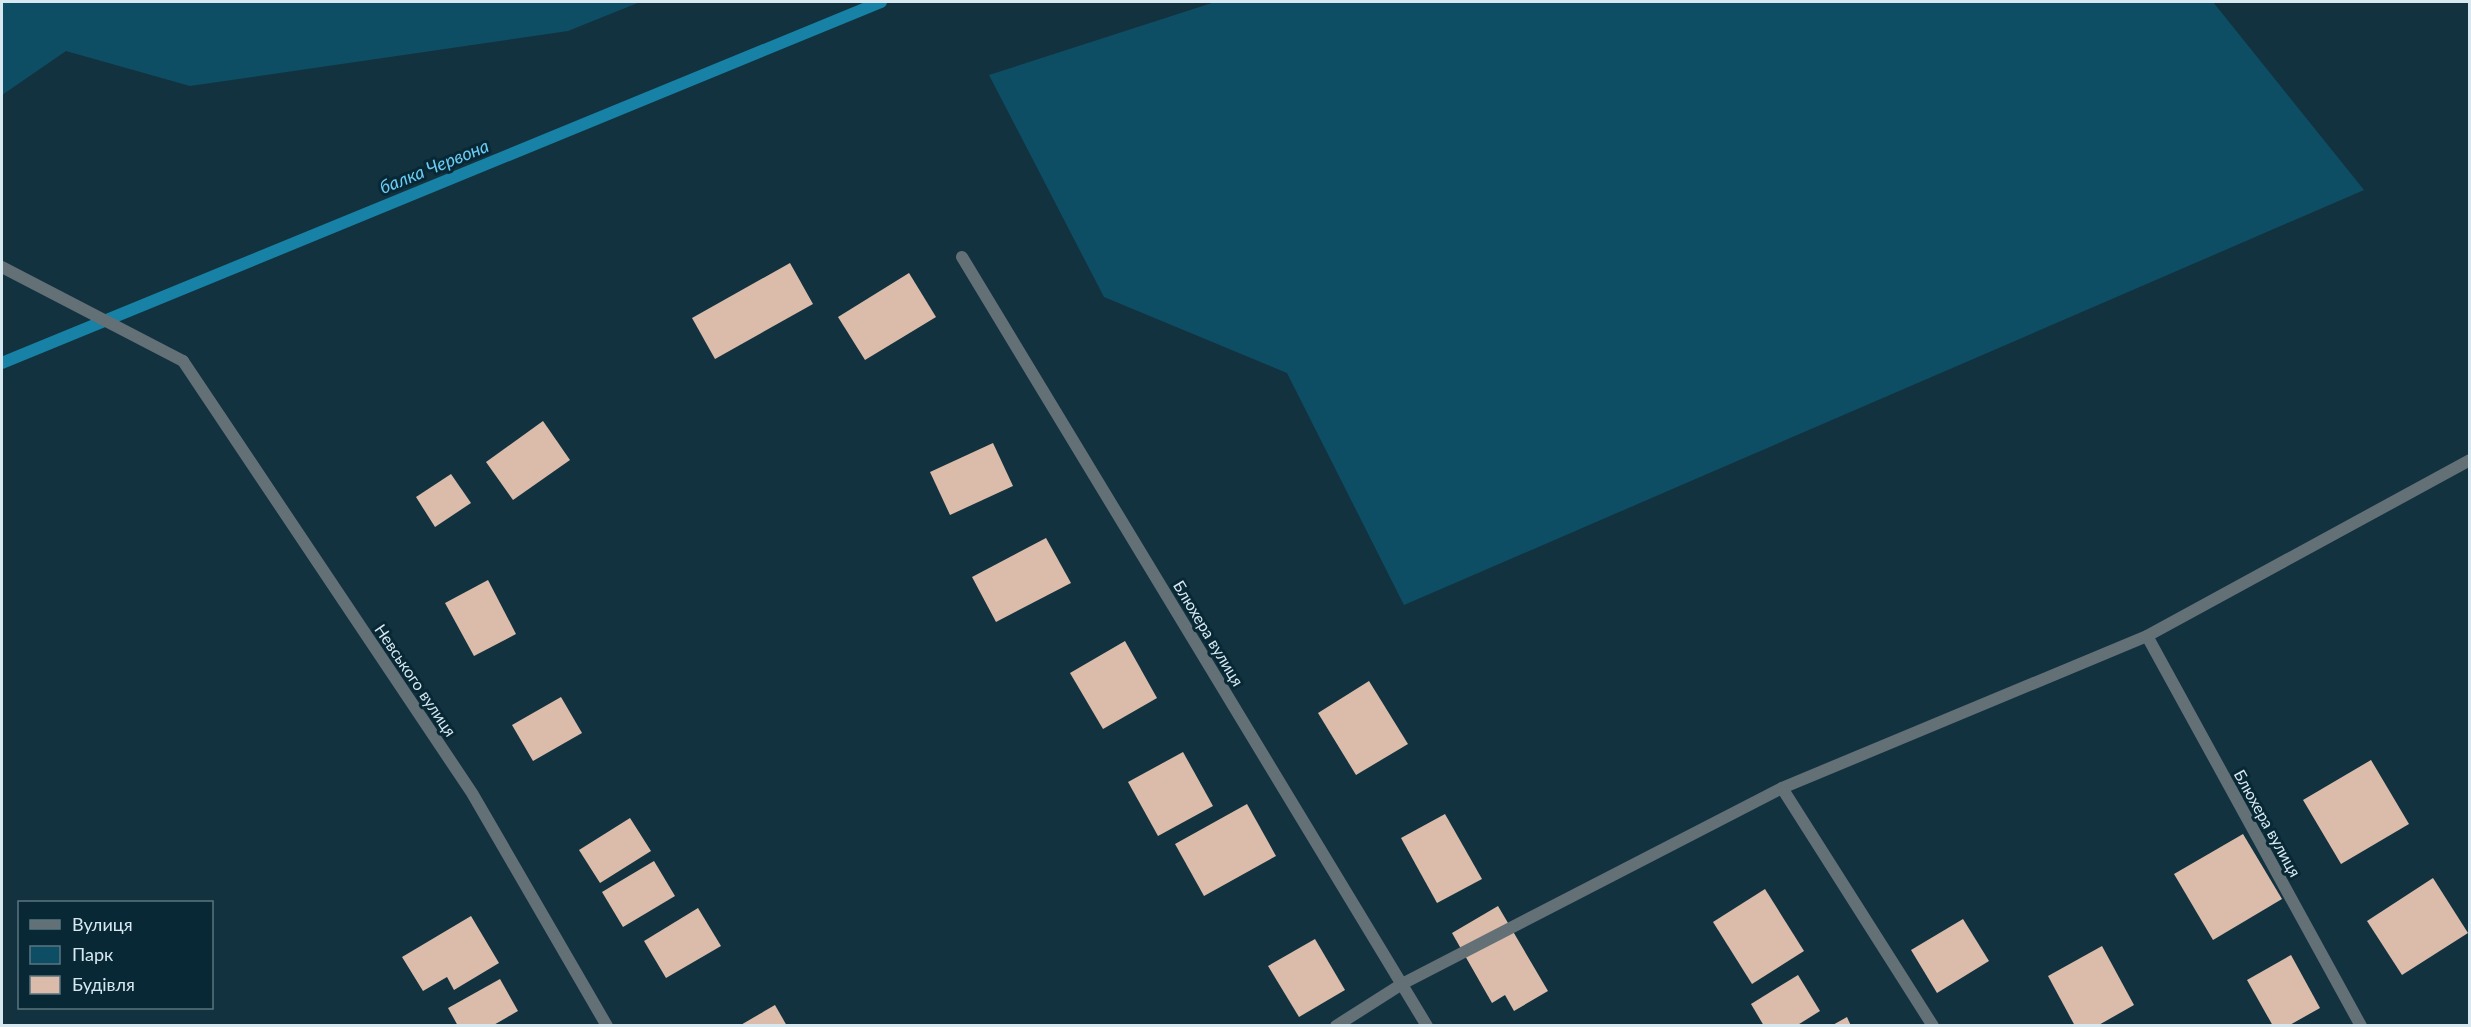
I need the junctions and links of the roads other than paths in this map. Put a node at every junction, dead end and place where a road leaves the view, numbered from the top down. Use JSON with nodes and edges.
{"nodes":[{"id":1,"x":962,"y":257,"type":"dead end"},
{"id":2,"x":2,"y":267,"type":"edge"},
{"id":3,"x":2469,"y":460,"type":"edge"},
{"id":4,"x":2147,"y":636,"type":"junction"},
{"id":5,"x":1782,"y":788,"type":"junction"},
{"id":6,"x":1402,"y":984,"type":"junction"},
{"id":7,"x":608,"y":1026,"type":"edge"},
{"id":8,"x":1336,"y":1026,"type":"edge"},
{"id":9,"x":1427,"y":1026,"type":"edge"},
{"id":10,"x":1934,"y":1026,"type":"edge"},
{"id":11,"x":2361,"y":1026,"type":"edge"}],
"edges":[{"from":1,"to":6,"type":"street","name":"Блюхера вулиця"},
{"from":2,"to":7,"type":"street","name":"Невського вулиця"},
{"from":3,"to":4,"type":"street"},
{"from":4,"to":5,"type":"street"},
{"from":4,"to":11,"type":"street","name":"Блюхера вулиця"},
{"from":5,"to":6,"type":"street"},
{"from":5,"to":10,"type":"street"},
{"from":6,"to":8,"type":"street"},
{"from":6,"to":9,"type":"street","name":"Блюхера вулиця"}]}
